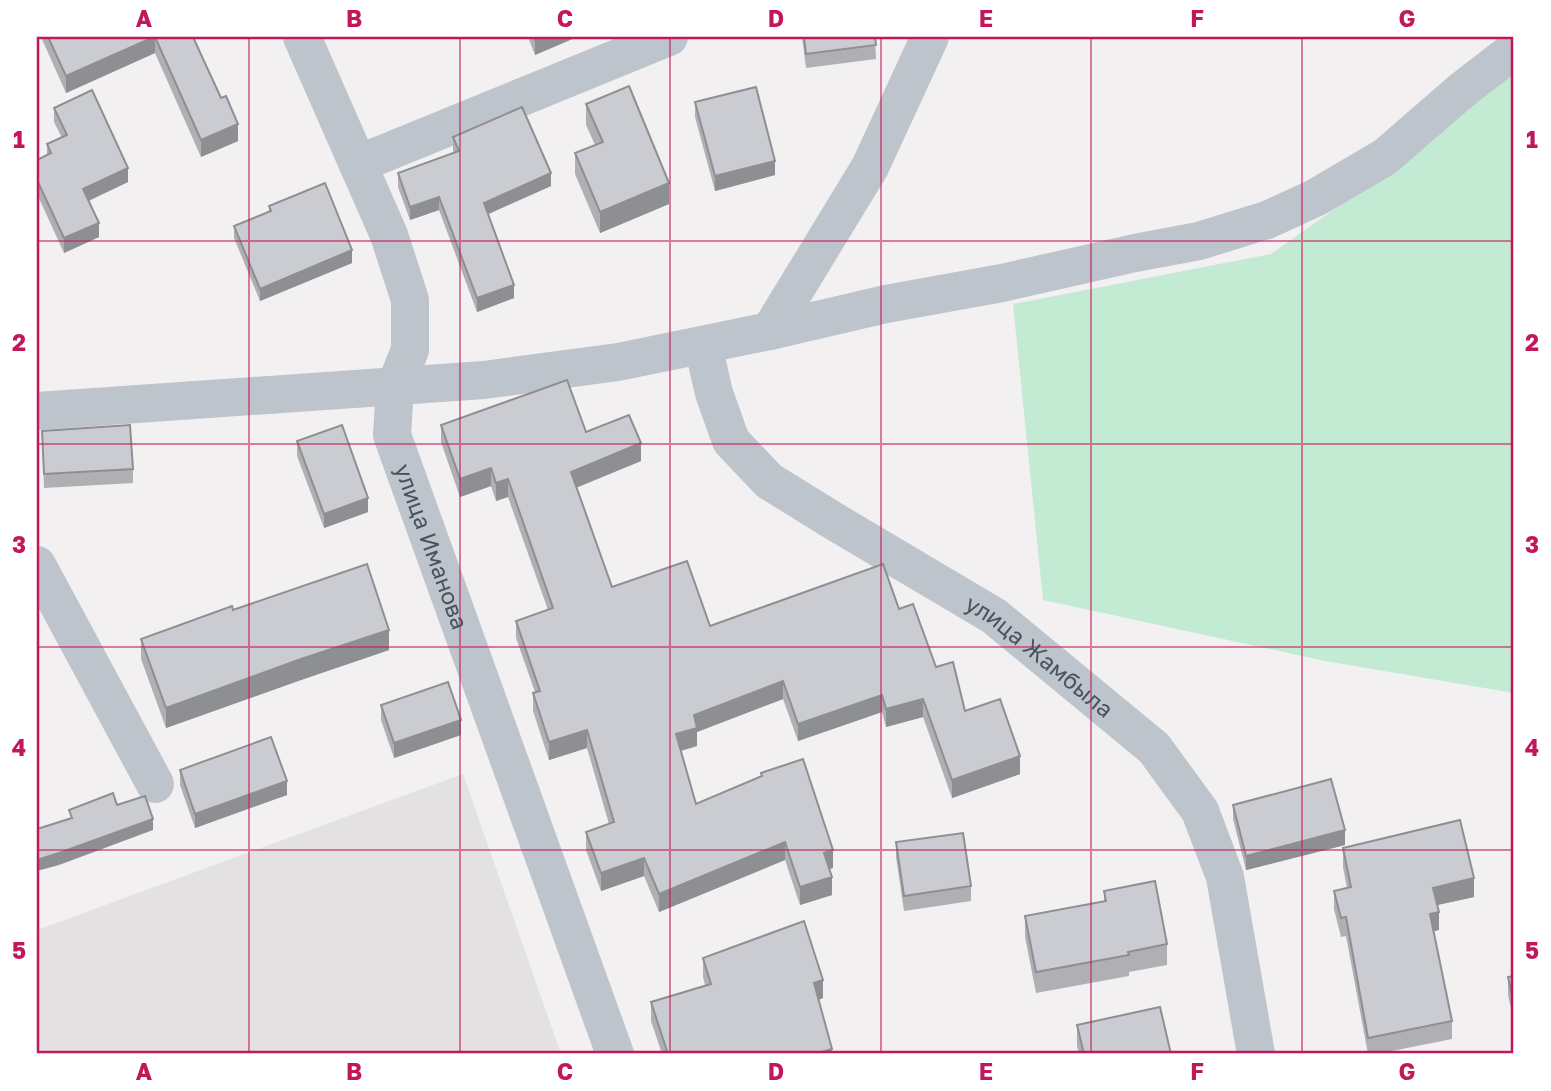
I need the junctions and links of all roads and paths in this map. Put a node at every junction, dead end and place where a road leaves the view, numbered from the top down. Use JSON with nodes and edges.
{"nodes":[{"id":1,"x":302,"y":37,"type":"edge"},
{"id":2,"x":669,"y":37,"type":"edge"},
{"id":3,"x":930,"y":37,"type":"edge"},
{"id":4,"x":1514,"y":50,"type":"edge"},
{"id":5,"x":358,"y":164,"type":"junction"},
{"id":6,"x":770,"y":331,"type":"junction"},
{"id":7,"x":703,"y":345,"type":"junction"},
{"id":8,"x":395,"y":387,"type":"junction"},
{"id":9,"x":37,"y":411,"type":"edge"},
{"id":10,"x":37,"y":565,"type":"edge"},
{"id":11,"x":155,"y":784,"type":"dead end"},
{"id":12,"x":615,"y":1054,"type":"edge"},
{"id":13,"x":1256,"y":1054,"type":"edge"}],
"edges":[{"from":1,"to":5,"type":"street","name":"улица Иманова"},
{"from":2,"to":5,"type":"street"},
{"from":3,"to":6,"type":"street"},
{"from":4,"to":6,"type":"street"},
{"from":5,"to":8,"type":"street","name":"улица Иманова"},
{"from":6,"to":7,"type":"street"},
{"from":7,"to":8,"type":"street"},
{"from":7,"to":13,"type":"street","name":"улица Жамбыла"},
{"from":8,"to":9,"type":"street"},
{"from":8,"to":12,"type":"street","name":"улица Иманова"},
{"from":10,"to":11,"type":"street"}]}
